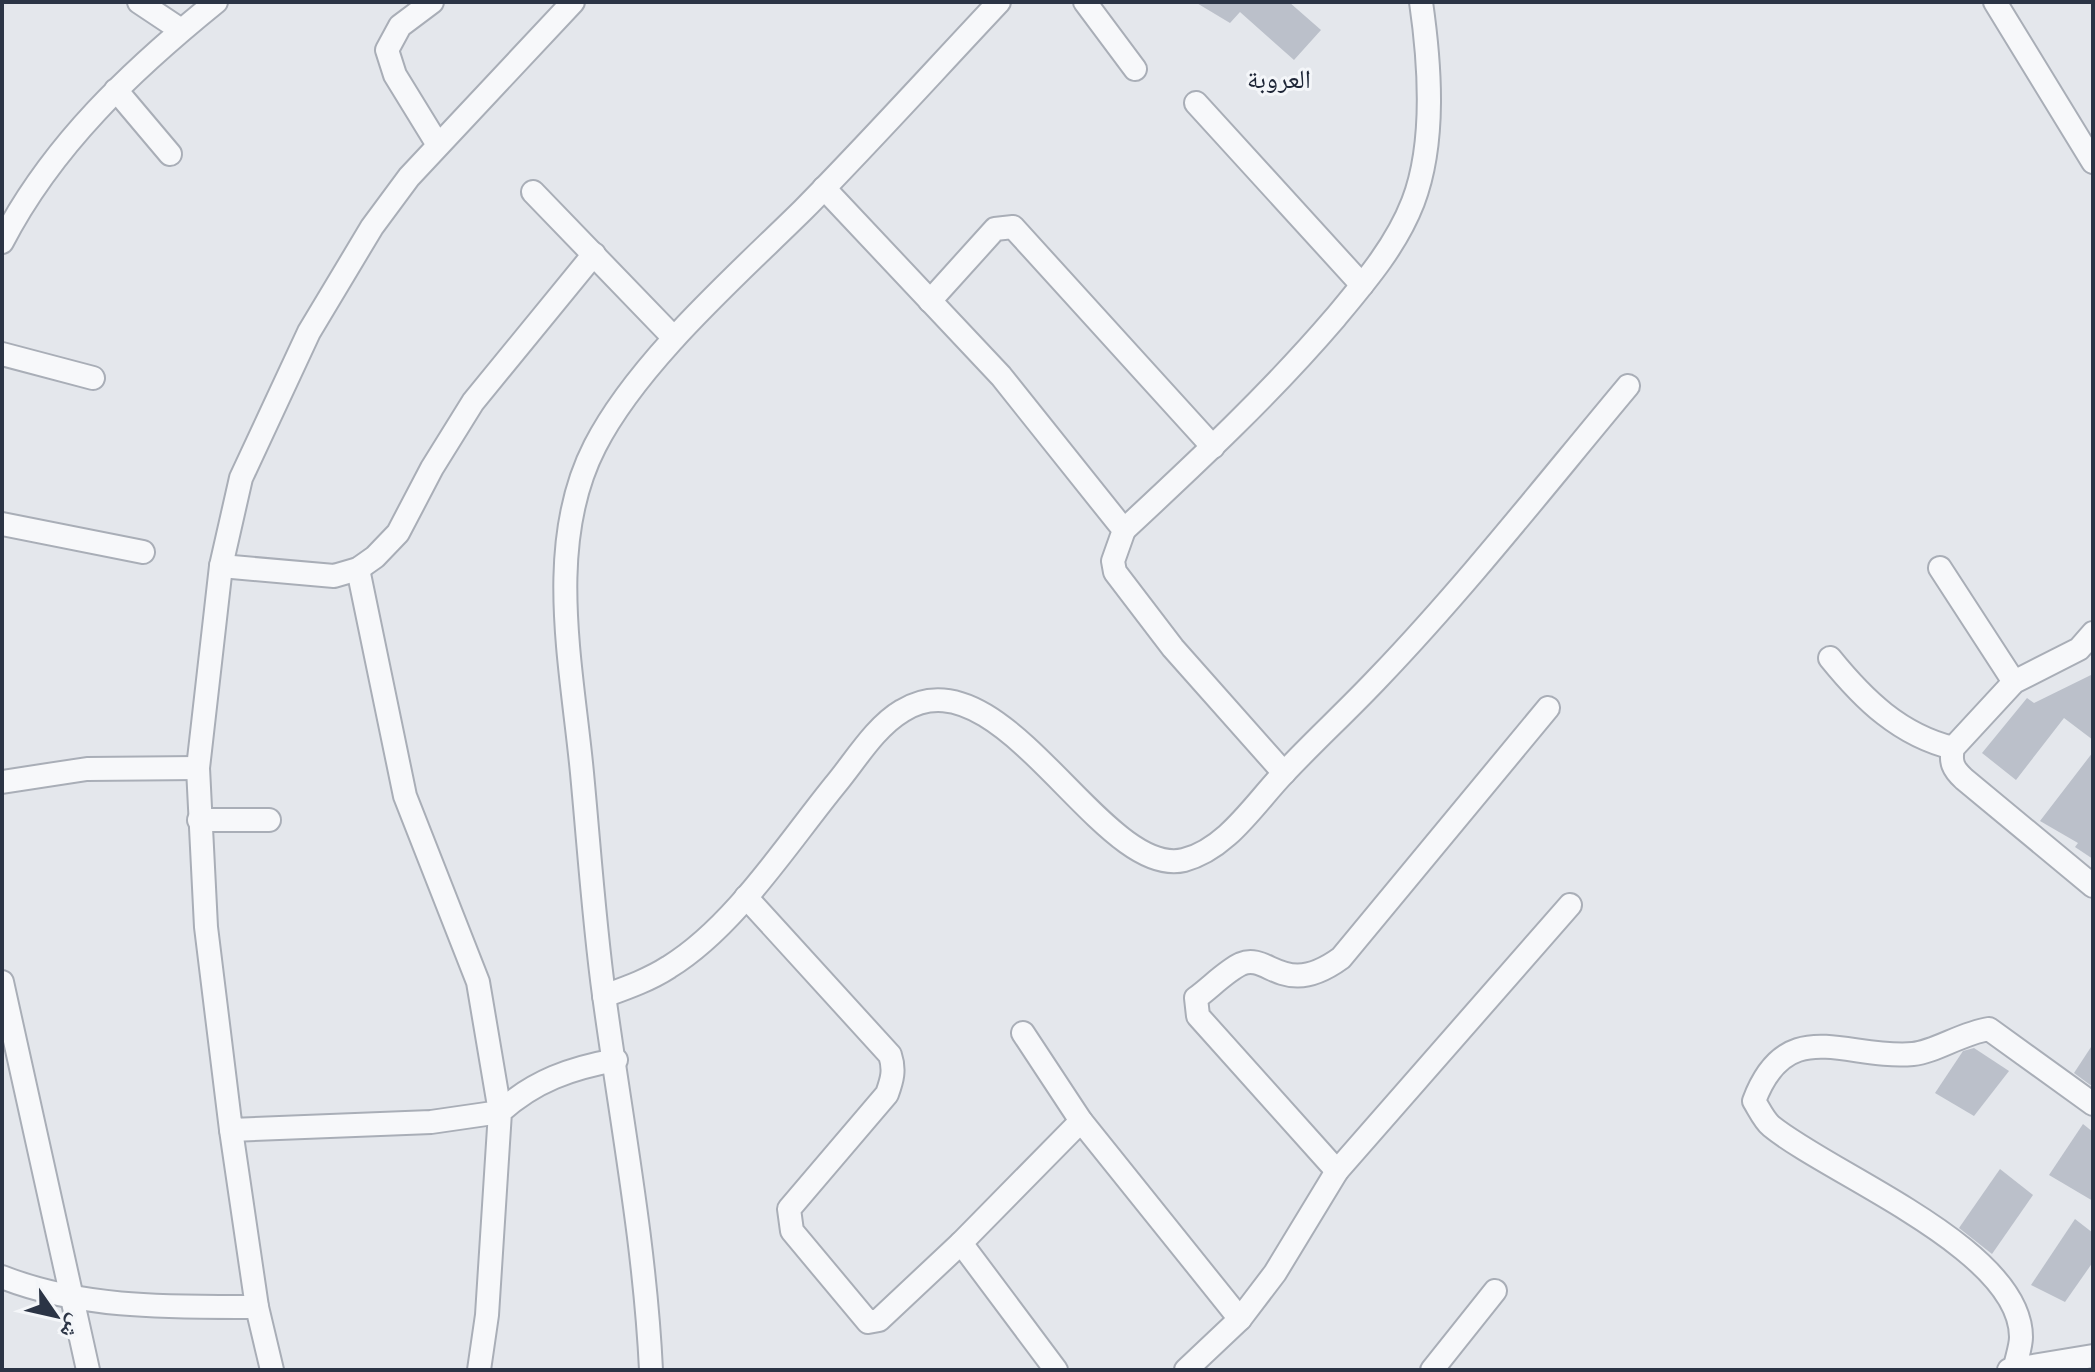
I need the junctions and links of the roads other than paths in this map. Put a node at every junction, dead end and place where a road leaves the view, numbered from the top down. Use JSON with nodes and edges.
{"nodes":[{"id":1,"x":139,"y":2,"type":"edge"},
{"id":2,"x":216,"y":2,"type":"edge"},
{"id":3,"x":432,"y":2,"type":"edge"},
{"id":4,"x":573,"y":2,"type":"edge"},
{"id":5,"x":999,"y":2,"type":"edge"},
{"id":6,"x":1085,"y":2,"type":"edge"},
{"id":7,"x":1421,"y":2,"type":"edge"},
{"id":8,"x":1995,"y":2,"type":"edge"},
{"id":9,"x":181,"y":30,"type":"junction"},
{"id":10,"x":1135,"y":69,"type":"dead end"},
{"id":11,"x":116,"y":90,"type":"junction"},
{"id":12,"x":1196,"y":103,"type":"dead end"},
{"id":13,"x":438,"y":145,"type":"junction"},
{"id":14,"x":170,"y":154,"type":"dead end"},
{"id":15,"x":2093,"y":162,"type":"edge"},
{"id":16,"x":824,"y":188,"type":"junction"},
{"id":17,"x":533,"y":192,"type":"dead end"},
{"id":18,"x":2,"y":242,"type":"edge"},
{"id":19,"x":594,"y":254,"type":"junction"},
{"id":20,"x":1362,"y":285,"type":"junction"},
{"id":21,"x":930,"y":301,"type":"junction"},
{"id":22,"x":674,"y":338,"type":"junction"},
{"id":23,"x":2,"y":354,"type":"edge"},
{"id":24,"x":93,"y":378,"type":"dead end"},
{"id":25,"x":1628,"y":386,"type":"dead end"},
{"id":26,"x":1213,"y":447,"type":"junction"},
{"id":27,"x":2,"y":524,"type":"edge"},
{"id":28,"x":1124,"y":530,"type":"junction"},
{"id":29,"x":143,"y":552,"type":"dead end"},
{"id":30,"x":221,"y":566,"type":"junction"},
{"id":31,"x":1940,"y":568,"type":"dead end"},
{"id":32,"x":358,"y":569,"type":"junction"},
{"id":33,"x":2088,"y":647,"type":"edge"},
{"id":34,"x":1830,"y":658,"type":"dead end"},
{"id":35,"x":2014,"y":682,"type":"junction"},
{"id":36,"x":1548,"y":708,"type":"dead end"},
{"id":37,"x":1953,"y":748,"type":"junction"},
{"id":38,"x":198,"y":768,"type":"junction"},
{"id":39,"x":1284,"y":773,"type":"junction"},
{"id":40,"x":2,"y":782,"type":"edge"},
{"id":41,"x":199,"y":820,"type":"junction"},
{"id":42,"x":269,"y":820,"type":"dead end"},
{"id":43,"x":2093,"y":886,"type":"edge"},
{"id":44,"x":746,"y":897,"type":"junction"},
{"id":45,"x":1570,"y":905,"type":"dead end"},
{"id":46,"x":2,"y":982,"type":"edge"},
{"id":47,"x":604,"y":996,"type":"junction"},
{"id":48,"x":1023,"y":1033,"type":"dead end"},
{"id":49,"x":616,"y":1060,"type":"junction"},
{"id":50,"x":2093,"y":1104,"type":"edge"},
{"id":51,"x":500,"y":1112,"type":"junction"},
{"id":52,"x":1081,"y":1121,"type":"junction"},
{"id":53,"x":231,"y":1130,"type":"junction"},
{"id":54,"x":1337,"y":1171,"type":"junction"},
{"id":55,"x":961,"y":1243,"type":"junction"},
{"id":56,"x":2,"y":1277,"type":"edge"},
{"id":57,"x":1495,"y":1291,"type":"dead end"},
{"id":58,"x":72,"y":1298,"type":"junction"},
{"id":59,"x":257,"y":1307,"type":"junction"},
{"id":60,"x":1240,"y":1319,"type":"junction"},
{"id":61,"x":2093,"y":1356,"type":"edge"},
{"id":62,"x":2012,"y":1368,"type":"edge"},
{"id":63,"x":1190,"y":1369,"type":"edge"},
{"id":64,"x":88,"y":1370,"type":"edge"},
{"id":65,"x":272,"y":1370,"type":"edge"},
{"id":66,"x":479,"y":1370,"type":"edge"},
{"id":67,"x":651,"y":1370,"type":"edge"},
{"id":68,"x":1056,"y":1370,"type":"edge"},
{"id":69,"x":1432,"y":1370,"type":"edge"}],
"edges":[{"from":1,"to":9,"type":"street"},
{"from":2,"to":9,"type":"street"},
{"from":3,"to":13,"type":"street"},
{"from":4,"to":13,"type":"street"},
{"from":5,"to":16,"type":"street"},
{"from":6,"to":10,"type":"street"},
{"from":7,"to":20,"type":"street"},
{"from":8,"to":15,"type":"street"},
{"from":9,"to":11,"type":"street"},
{"from":11,"to":14,"type":"street"},
{"from":11,"to":18,"type":"street"},
{"from":12,"to":20,"type":"street"},
{"from":13,"to":30,"type":"street"},
{"from":16,"to":21,"type":"street"},
{"from":16,"to":22,"type":"street"},
{"from":17,"to":19,"type":"street"},
{"from":19,"to":22,"type":"street"},
{"from":19,"to":32,"type":"street"},
{"from":20,"to":26,"type":"street"},
{"from":21,"to":26,"type":"street"},
{"from":21,"to":28,"type":"street"},
{"from":22,"to":47,"type":"street"},
{"from":23,"to":24,"type":"street"},
{"from":25,"to":39,"type":"street"},
{"from":26,"to":28,"type":"street"},
{"from":27,"to":29,"type":"street"},
{"from":28,"to":39,"type":"street"},
{"from":30,"to":32,"type":"street"},
{"from":30,"to":38,"type":"street"},
{"from":31,"to":35,"type":"street"},
{"from":32,"to":51,"type":"street"},
{"from":33,"to":35,"type":"street"},
{"from":34,"to":37,"type":"street"},
{"from":35,"to":37,"type":"street"},
{"from":36,"to":54,"type":"street"},
{"from":37,"to":43,"type":"street"},
{"from":38,"to":40,"type":"street"},
{"from":38,"to":41,"type":"street"},
{"from":39,"to":44,"type":"street"},
{"from":41,"to":42,"type":"street"},
{"from":41,"to":53,"type":"street"},
{"from":44,"to":47,"type":"street"},
{"from":44,"to":55,"type":"street"},
{"from":45,"to":54,"type":"street"},
{"from":46,"to":58,"type":"street"},
{"from":47,"to":49,"type":"street"},
{"from":48,"to":52,"type":"street"},
{"from":49,"to":51,"type":"street"},
{"from":49,"to":67,"type":"street"},
{"from":50,"to":62,"type":"street"},
{"from":51,"to":53,"type":"street"},
{"from":51,"to":66,"type":"street"},
{"from":52,"to":55,"type":"street"},
{"from":52,"to":60,"type":"street"},
{"from":53,"to":59,"type":"street"},
{"from":54,"to":60,"type":"street"},
{"from":55,"to":68,"type":"street"},
{"from":56,"to":58,"type":"street"},
{"from":57,"to":69,"type":"street"},
{"from":58,"to":59,"type":"street"},
{"from":58,"to":64,"type":"street"},
{"from":59,"to":65,"type":"street"},
{"from":60,"to":63,"type":"street"},
{"from":61,"to":62,"type":"street"}]}
